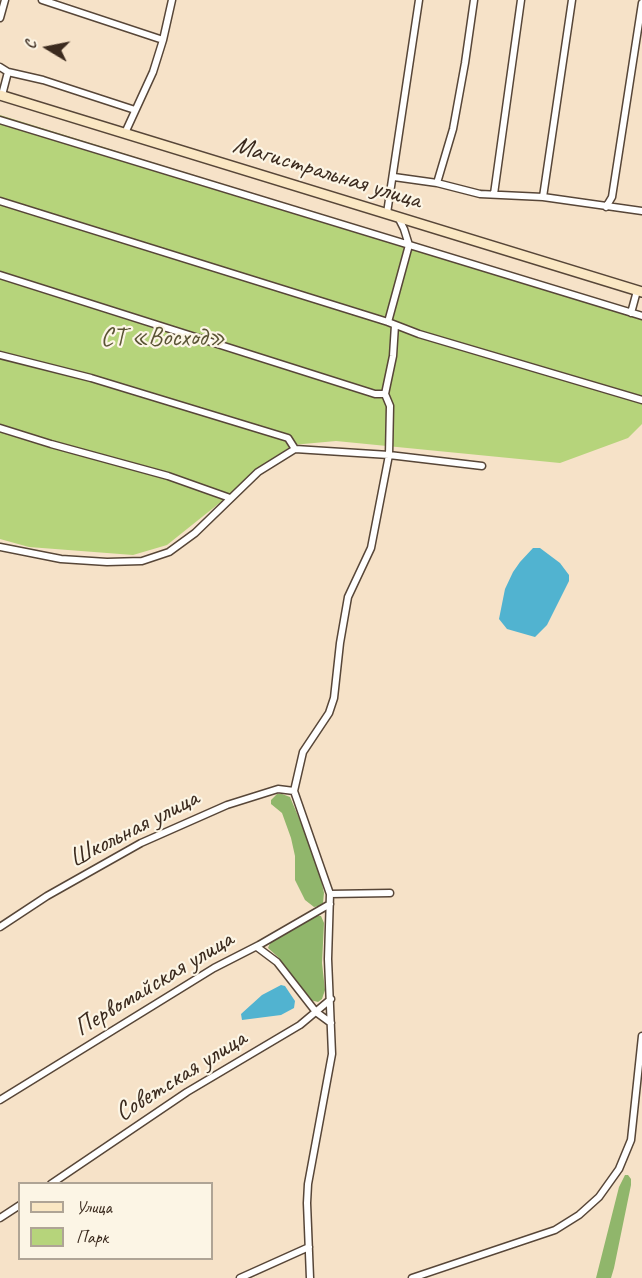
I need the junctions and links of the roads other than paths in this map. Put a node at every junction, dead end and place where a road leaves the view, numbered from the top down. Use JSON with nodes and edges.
{"nodes":[{"id":1,"x":5,"y":0,"type":"edge"},
{"id":2,"x":42,"y":0,"type":"edge"},
{"id":3,"x":172,"y":0,"type":"edge"},
{"id":4,"x":419,"y":0,"type":"edge"},
{"id":5,"x":474,"y":0,"type":"edge"},
{"id":6,"x":521,"y":0,"type":"edge"},
{"id":7,"x":572,"y":0,"type":"edge"},
{"id":8,"x":642,"y":3,"type":"edge"},
{"id":9,"x":0,"y":18,"type":"edge"},
{"id":10,"x":163,"y":40,"type":"junction"},
{"id":11,"x":0,"y":67,"type":"edge"},
{"id":12,"x":8,"y":72,"type":"junction"},
{"id":13,"x":1,"y":95,"type":"edge"},
{"id":14,"x":135,"y":110,"type":"junction"},
{"id":15,"x":0,"y":120,"type":"edge"},
{"id":16,"x":125,"y":133,"type":"junction"},
{"id":17,"x":394,"y":177,"type":"junction"},
{"id":18,"x":437,"y":183,"type":"junction"},
{"id":19,"x":494,"y":194,"type":"junction"},
{"id":20,"x":543,"y":197,"type":"junction"},
{"id":21,"x":0,"y":201,"type":"edge"},
{"id":22,"x":606,"y":207,"type":"junction"},
{"id":23,"x":642,"y":211,"type":"edge"},
{"id":24,"x":387,"y":213,"type":"junction"},
{"id":25,"x":398,"y":216,"type":"junction"},
{"id":26,"x":409,"y":244,"type":"junction"},
{"id":27,"x":0,"y":275,"type":"edge"},
{"id":28,"x":640,"y":292,"type":"edge"},
{"id":29,"x":631,"y":313,"type":"junction"},
{"id":30,"x":642,"y":316,"type":"edge"},
{"id":31,"x":391,"y":323,"type":"junction"},
{"id":32,"x":0,"y":355,"type":"edge"},
{"id":33,"x":385,"y":394,"type":"junction"},
{"id":34,"x":642,"y":400,"type":"edge"},
{"id":35,"x":0,"y":428,"type":"edge"},
{"id":36,"x":295,"y":449,"type":"junction"},
{"id":37,"x":388,"y":455,"type":"junction"},
{"id":38,"x":482,"y":466,"type":"dead end"},
{"id":39,"x":230,"y":498,"type":"junction"},
{"id":40,"x":0,"y":547,"type":"edge"},
{"id":41,"x":294,"y":791,"type":"junction"},
{"id":42,"x":390,"y":893,"type":"dead end"},
{"id":43,"x":330,"y":894,"type":"junction"},
{"id":44,"x":330,"y":904,"type":"junction"},
{"id":45,"x":0,"y":927,"type":"edge"},
{"id":46,"x":257,"y":946,"type":"junction"},
{"id":47,"x":331,"y":999,"type":"junction"},
{"id":48,"x":316,"y":1012,"type":"junction"},
{"id":49,"x":331,"y":1023,"type":"junction"},
{"id":50,"x":642,"y":1036,"type":"edge"},
{"id":51,"x":0,"y":1100,"type":"edge"},
{"id":52,"x":54,"y":1182,"type":"edge"},
{"id":53,"x":18,"y":1206,"type":"edge"},
{"id":54,"x":0,"y":1218,"type":"edge"},
{"id":55,"x":309,"y":1247,"type":"junction"},
{"id":56,"x":240,"y":1278,"type":"edge"},
{"id":57,"x":310,"y":1278,"type":"edge"},
{"id":58,"x":412,"y":1278,"type":"edge"}],
"edges":[{"from":1,"to":9,"type":"street"},
{"from":2,"to":10,"type":"street"},
{"from":3,"to":10,"type":"street"},
{"from":4,"to":17,"type":"street"},
{"from":5,"to":18,"type":"street"},
{"from":6,"to":19,"type":"street"},
{"from":7,"to":20,"type":"street"},
{"from":8,"to":22,"type":"street"},
{"from":10,"to":14,"type":"street"},
{"from":11,"to":12,"type":"street"},
{"from":12,"to":13,"type":"street"},
{"from":12,"to":14,"type":"street"},
{"from":13,"to":16,"type":"main road","name":"Магистральная улица"},
{"from":14,"to":16,"type":"street"},
{"from":15,"to":26,"type":"street"},
{"from":16,"to":24,"type":"main road","name":"Магистральная улица"},
{"from":17,"to":18,"type":"street"},
{"from":17,"to":24,"type":"street"},
{"from":18,"to":19,"type":"street"},
{"from":19,"to":20,"type":"street"},
{"from":20,"to":22,"type":"street"},
{"from":21,"to":31,"type":"street"},
{"from":22,"to":23,"type":"street"},
{"from":24,"to":25,"type":"main road","name":"Магистральная улица"},
{"from":25,"to":26,"type":"street"},
{"from":25,"to":28,"type":"main road","name":"Магистральная улица"},
{"from":26,"to":29,"type":"street"},
{"from":26,"to":31,"type":"street"},
{"from":27,"to":33,"type":"street"},
{"from":28,"to":29,"type":"street"},
{"from":29,"to":30,"type":"street"},
{"from":31,"to":33,"type":"street"},
{"from":31,"to":34,"type":"street"},
{"from":32,"to":36,"type":"street"},
{"from":33,"to":37,"type":"street"},
{"from":35,"to":39,"type":"street"},
{"from":36,"to":37,"type":"street"},
{"from":36,"to":39,"type":"street"},
{"from":37,"to":38,"type":"street"},
{"from":37,"to":41,"type":"street"},
{"from":39,"to":40,"type":"street"},
{"from":41,"to":43,"type":"street"},
{"from":41,"to":45,"type":"street","name":"Школьная улица"},
{"from":42,"to":43,"type":"street"},
{"from":43,"to":44,"type":"street"},
{"from":44,"to":46,"type":"street","name":"Первомайская улица"},
{"from":44,"to":47,"type":"street"},
{"from":46,"to":48,"type":"street"},
{"from":46,"to":51,"type":"street","name":"Первомайская улица"},
{"from":47,"to":48,"type":"street","name":"Советская улица"},
{"from":47,"to":49,"type":"street"},
{"from":48,"to":49,"type":"street"},
{"from":48,"to":52,"type":"street","name":"Советская улица"},
{"from":49,"to":55,"type":"street"},
{"from":50,"to":58,"type":"street"},
{"from":53,"to":54,"type":"street"},
{"from":55,"to":56,"type":"street"},
{"from":55,"to":57,"type":"street"}]}
